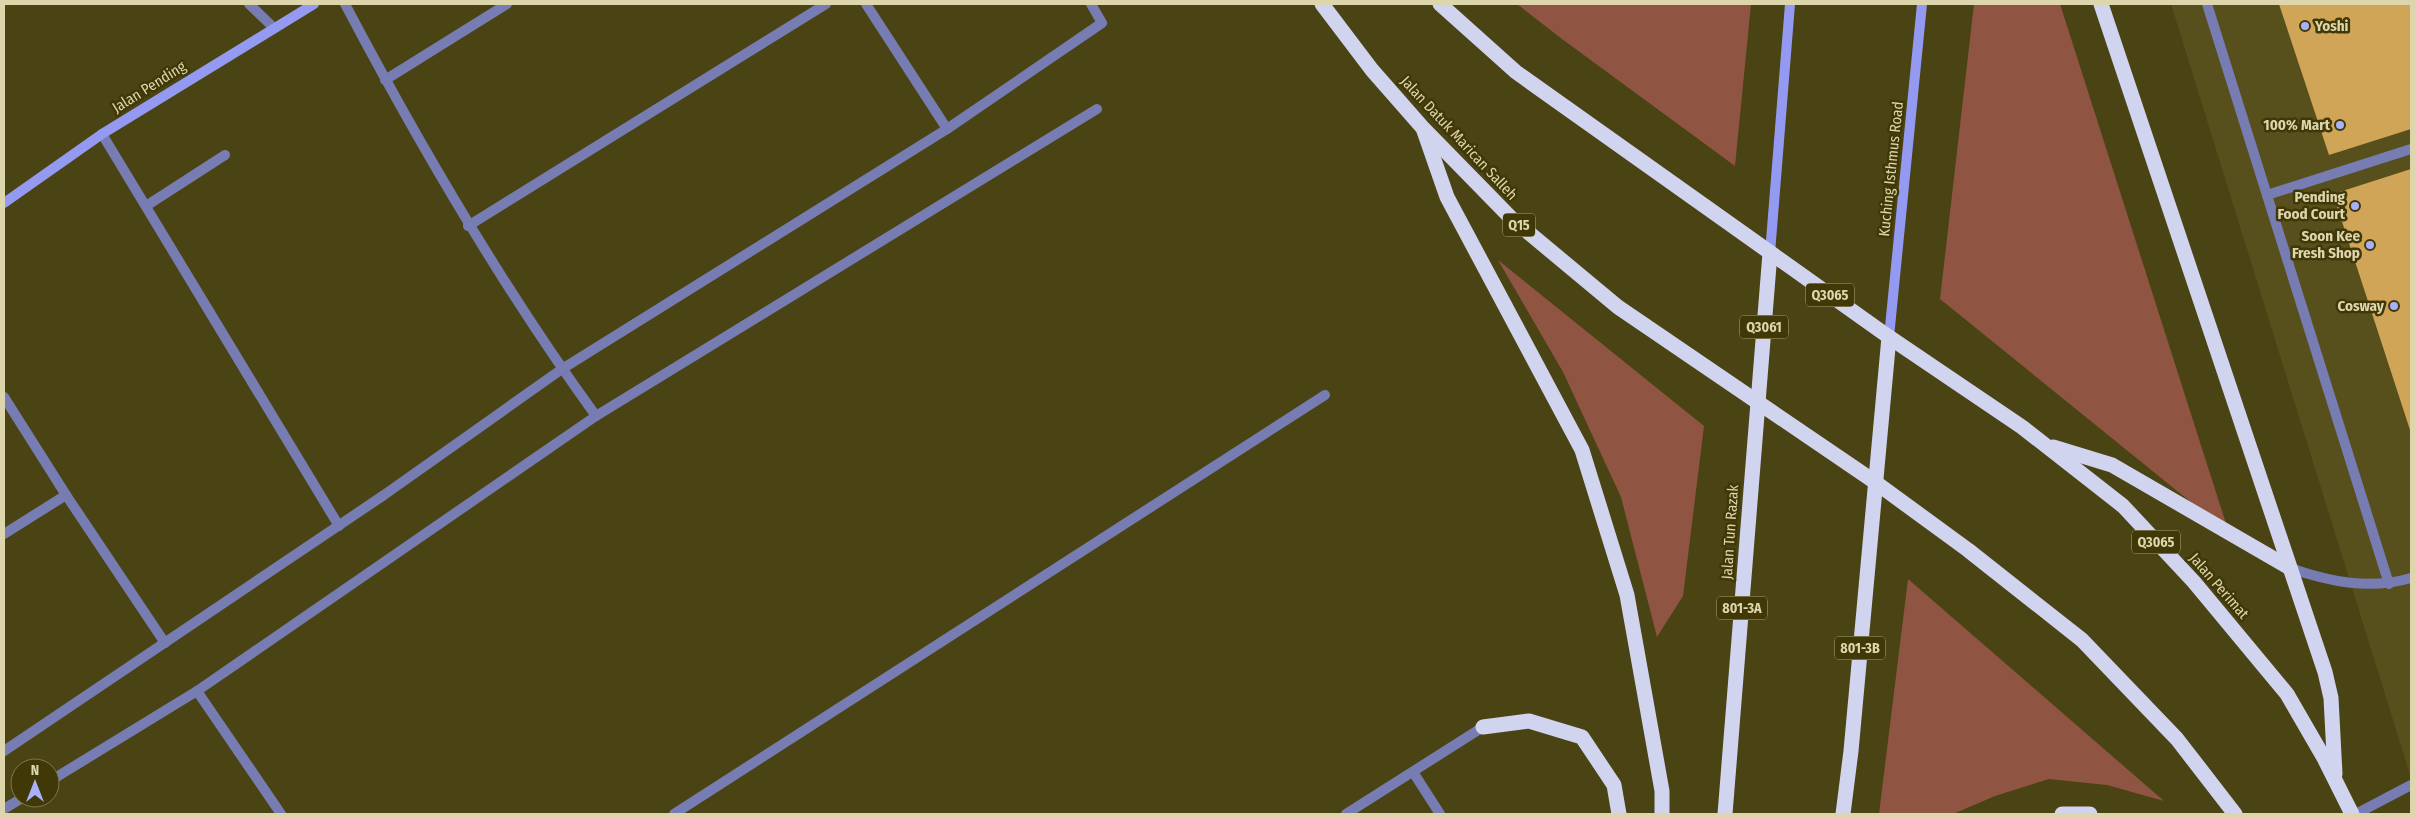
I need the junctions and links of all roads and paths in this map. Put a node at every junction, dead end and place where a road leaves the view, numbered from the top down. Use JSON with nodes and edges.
{"nodes":[{"id":1,"x":249,"y":4,"type":"edge"},
{"id":2,"x":314,"y":4,"type":"edge"},
{"id":3,"x":345,"y":4,"type":"edge"},
{"id":4,"x":506,"y":4,"type":"edge"},
{"id":5,"x":826,"y":4,"type":"edge"},
{"id":6,"x":866,"y":4,"type":"edge"},
{"id":7,"x":1091,"y":4,"type":"edge"},
{"id":8,"x":1322,"y":4,"type":"edge"},
{"id":9,"x":1440,"y":4,"type":"edge"},
{"id":10,"x":1790,"y":4,"type":"edge"},
{"id":11,"x":1922,"y":4,"type":"edge"},
{"id":12,"x":2101,"y":4,"type":"edge"},
{"id":13,"x":2207,"y":4,"type":"edge"},
{"id":14,"x":274,"y":28,"type":"junction"},
{"id":15,"x":385,"y":80,"type":"junction"},
{"id":16,"x":1097,"y":109,"type":"dead end"},
{"id":17,"x":1422,"y":127,"type":"junction"},
{"id":18,"x":947,"y":129,"type":"junction"},
{"id":19,"x":102,"y":134,"type":"junction"},
{"id":20,"x":2411,"y":149,"type":"edge"},
{"id":21,"x":225,"y":154,"type":"dead end"},
{"id":22,"x":2267,"y":195,"type":"junction"},
{"id":23,"x":4,"y":203,"type":"edge"},
{"id":24,"x":146,"y":206,"type":"junction"},
{"id":25,"x":468,"y":226,"type":"junction"},
{"id":26,"x":1770,"y":253,"type":"junction"},
{"id":27,"x":1890,"y":337,"type":"junction"},
{"id":28,"x":562,"y":369,"type":"junction"},
{"id":29,"x":1325,"y":395,"type":"dead end"},
{"id":30,"x":4,"y":397,"type":"edge"},
{"id":31,"x":1758,"y":402,"type":"junction"},
{"id":32,"x":596,"y":416,"type":"junction"},
{"id":33,"x":2044,"y":445,"type":"junction"},
{"id":34,"x":1875,"y":482,"type":"junction"},
{"id":35,"x":66,"y":495,"type":"junction"},
{"id":36,"x":339,"y":526,"type":"junction"},
{"id":37,"x":4,"y":534,"type":"edge"},
{"id":38,"x":2290,"y":568,"type":"junction"},
{"id":39,"x":2411,"y":578,"type":"edge"},
{"id":40,"x":2389,"y":584,"type":"junction"},
{"id":41,"x":165,"y":643,"type":"junction"},
{"id":42,"x":196,"y":691,"type":"junction"},
{"id":43,"x":1484,"y":727,"type":"joint"},
{"id":44,"x":4,"y":751,"type":"edge"},
{"id":45,"x":1412,"y":772,"type":"junction"},
{"id":46,"x":60,"y":775,"type":"edge"},
{"id":47,"x":2335,"y":780,"type":"junction"},
{"id":48,"x":2411,"y":785,"type":"edge"},
{"id":49,"x":281,"y":814,"type":"edge"},
{"id":50,"x":674,"y":814,"type":"edge"},
{"id":51,"x":1346,"y":814,"type":"edge"},
{"id":52,"x":1440,"y":814,"type":"edge"},
{"id":53,"x":1619,"y":814,"type":"edge"},
{"id":54,"x":1662,"y":814,"type":"edge"},
{"id":55,"x":1725,"y":814,"type":"edge"},
{"id":56,"x":1843,"y":814,"type":"edge"},
{"id":57,"x":2062,"y":814,"type":"edge"},
{"id":58,"x":2090,"y":814,"type":"edge"},
{"id":59,"x":2235,"y":814,"type":"edge"},
{"id":60,"x":2352,"y":814,"type":"edge"},
{"id":61,"x":2356,"y":814,"type":"edge"}],
"edges":[{"from":1,"to":14,"type":"street"},
{"from":2,"to":14,"type":"main road","name":"Jalan Pending"},
{"from":3,"to":15,"type":"street"},
{"from":4,"to":15,"type":"street"},
{"from":5,"to":25,"type":"street"},
{"from":6,"to":18,"type":"street"},
{"from":7,"to":18,"type":"street"},
{"from":8,"to":17,"type":"highway","name":"Jalan Datuk Marican Salleh","number":"Q15"},
{"from":9,"to":26,"type":"highway"},
{"from":10,"to":26,"type":"main road","number":"Q3061"},
{"from":11,"to":27,"type":"main road","name":"Kuching Isthmus Road"},
{"from":12,"to":38,"type":"highway"},
{"from":13,"to":22,"type":"street"},
{"from":14,"to":19,"type":"main road","name":"Jalan Pending"},
{"from":15,"to":25,"type":"street"},
{"from":16,"to":32,"type":"street"},
{"from":17,"to":31,"type":"highway","name":"Jalan Datuk Marican Salleh","number":"Q15"},
{"from":17,"to":54,"type":"highway"},
{"from":18,"to":28,"type":"street"},
{"from":19,"to":23,"type":"main road","name":"Jalan Pending"},
{"from":19,"to":24,"type":"street"},
{"from":20,"to":22,"type":"street"},
{"from":21,"to":24,"type":"street"},
{"from":22,"to":40,"type":"street"},
{"from":24,"to":36,"type":"street"},
{"from":25,"to":28,"type":"street"},
{"from":26,"to":27,"type":"highway","number":"Q3065"},
{"from":26,"to":31,"type":"highway","number":"Q3061"},
{"from":27,"to":33,"type":"highway","name":"Jalan Perimat","number":"Q3065"},
{"from":27,"to":34,"type":"highway"},
{"from":28,"to":32,"type":"street"},
{"from":28,"to":36,"type":"street"},
{"from":29,"to":50,"type":"street"},
{"from":30,"to":35,"type":"street"},
{"from":31,"to":34,"type":"highway","name":"Jalan Datuk Marican Salleh"},
{"from":31,"to":55,"type":"highway","name":"Jalan Tun Razak","number":"801-3A"},
{"from":32,"to":42,"type":"street"},
{"from":33,"to":38,"type":"highway"},
{"from":33,"to":47,"type":"highway","name":"Jalan Perimat","number":"Q3065"},
{"from":34,"to":56,"type":"highway","number":"801-3B"},
{"from":34,"to":59,"type":"highway"},
{"from":35,"to":37,"type":"street"},
{"from":35,"to":41,"type":"street"},
{"from":36,"to":41,"type":"street"},
{"from":38,"to":40,"type":"street"},
{"from":38,"to":47,"type":"highway"},
{"from":39,"to":40,"type":"street"},
{"from":41,"to":44,"type":"street"},
{"from":42,"to":46,"type":"street"},
{"from":42,"to":49,"type":"street"},
{"from":43,"to":45,"type":"street"},
{"from":43,"to":53,"type":"highway"},
{"from":45,"to":51,"type":"street"},
{"from":45,"to":52,"type":"street"},
{"from":47,"to":60,"type":"highway","name":"Jalan Perimat","number":"Q3065"},
{"from":48,"to":61,"type":"street"},
{"from":57,"to":58,"type":"highway"}]}
